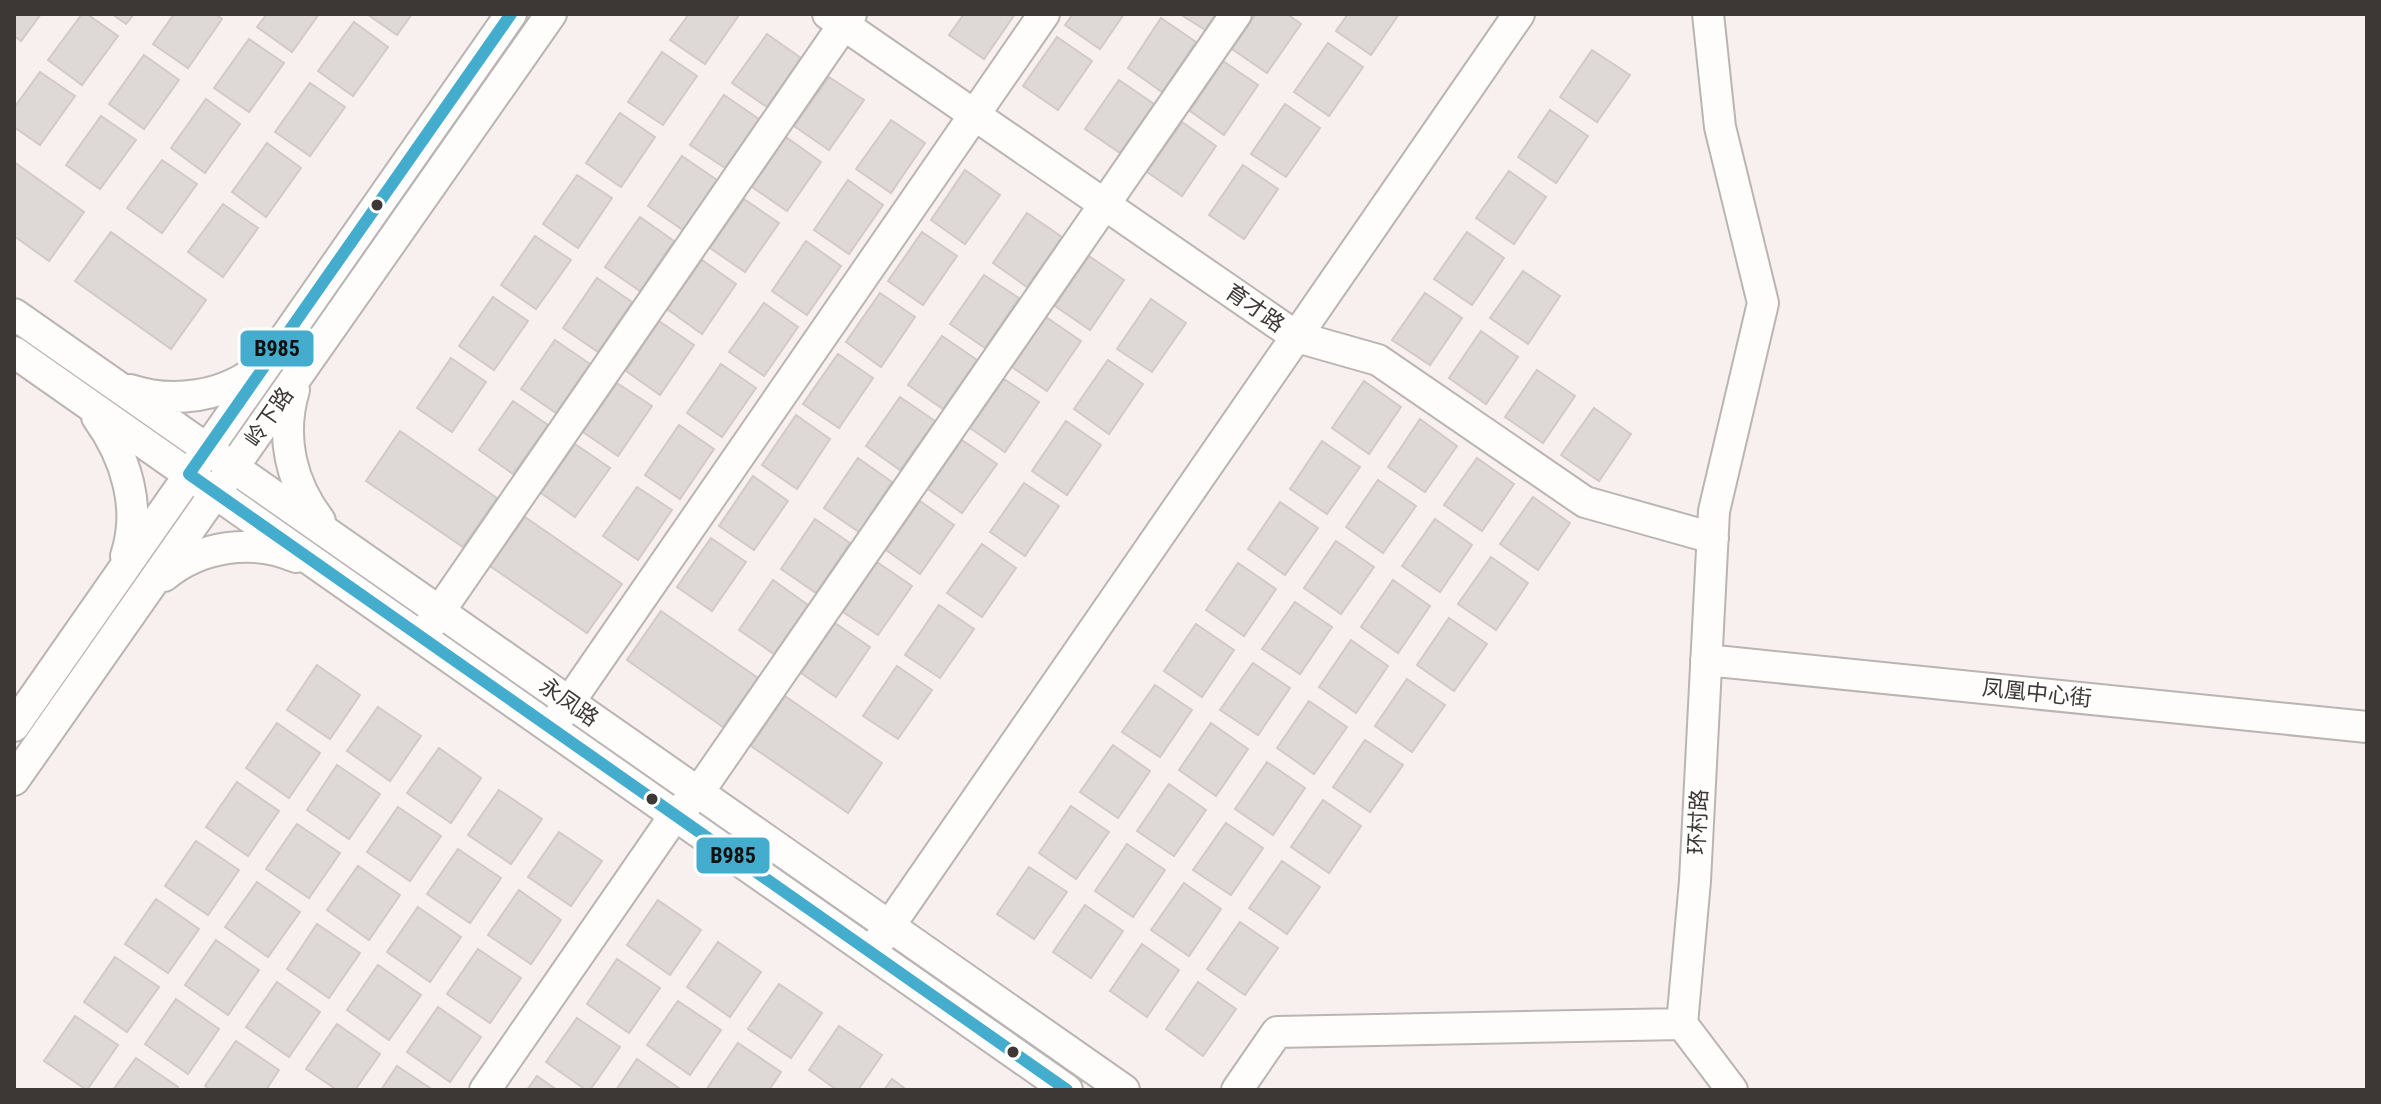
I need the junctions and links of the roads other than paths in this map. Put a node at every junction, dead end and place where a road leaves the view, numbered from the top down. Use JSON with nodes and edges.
{"nodes":[{"id":1,"x":511,"y":14,"type":"edge"},
{"id":2,"x":551,"y":14,"type":"edge"},
{"id":3,"x":1044,"y":14,"type":"edge"},
{"id":4,"x":1236,"y":14,"type":"edge"},
{"id":5,"x":1519,"y":14,"type":"edge"},
{"id":6,"x":1708,"y":14,"type":"edge"},
{"id":7,"x":841,"y":18,"type":"edge"},
{"id":8,"x":974,"y":114,"type":"junction"},
{"id":9,"x":1104,"y":205,"type":"junction"},
{"id":10,"x":14,"y":314,"type":"edge"},
{"id":11,"x":1297,"y":337,"type":"junction"},
{"id":12,"x":277,"y":349,"type":"junction"},
{"id":13,"x":14,"y":352,"type":"edge"},
{"id":14,"x":307,"y":362,"type":"junction"},
{"id":15,"x":107,"y":379,"type":"junction"},
{"id":16,"x":76,"y":396,"type":"junction"},
{"id":17,"x":207,"y":449,"type":"junction"},
{"id":18,"x":233,"y":468,"type":"junction"},
{"id":19,"x":189,"y":474,"type":"junction"},
{"id":20,"x":215,"y":493,"type":"junction"},
{"id":21,"x":1713,"y":538,"type":"junction"},
{"id":22,"x":341,"y":543,"type":"junction"},
{"id":23,"x":328,"y":572,"type":"junction"},
{"id":24,"x":116,"y":579,"type":"junction"},
{"id":25,"x":140,"y":600,"type":"junction"},
{"id":26,"x":439,"y":612,"type":"junction"},
{"id":27,"x":421,"y":637,"type":"junction"},
{"id":28,"x":1706,"y":660,"type":"junction"},
{"id":29,"x":569,"y":702,"type":"junction"},
{"id":30,"x":14,"y":726,"type":"edge"},
{"id":31,"x":2367,"y":727,"type":"edge"},
{"id":32,"x":551,"y":728,"type":"junction"},
{"id":33,"x":14,"y":780,"type":"edge"},
{"id":34,"x":698,"y":793,"type":"junction"},
{"id":35,"x":675,"y":815,"type":"junction"},
{"id":36,"x":889,"y":926,"type":"junction"},
{"id":37,"x":871,"y":953,"type":"junction"},
{"id":38,"x":1682,"y":1024,"type":"junction"},
{"id":39,"x":485,"y":1090,"type":"edge"},
{"id":40,"x":1067,"y":1090,"type":"edge"},
{"id":41,"x":1124,"y":1090,"type":"edge"},
{"id":42,"x":1237,"y":1090,"type":"edge"},
{"id":43,"x":1732,"y":1090,"type":"edge"}],
"edges":[{"from":1,"to":12,"type":"street","name":"岭下路"},
{"from":2,"to":14,"type":"street","name":"岭下路"},
{"from":3,"to":8,"type":"street"},
{"from":4,"to":9,"type":"street"},
{"from":5,"to":11,"type":"street"},
{"from":6,"to":21,"type":"street","name":"环村路"},
{"from":7,"to":8,"type":"street","name":"育才路"},
{"from":7,"to":26,"type":"street"},
{"from":8,"to":9,"type":"street","name":"育才路"},
{"from":8,"to":29,"type":"street"},
{"from":9,"to":11,"type":"street","name":"育才路"},
{"from":9,"to":34,"type":"street"},
{"from":10,"to":15,"type":"street","name":"永凤路"},
{"from":11,"to":21,"type":"street","name":"育才路"},
{"from":11,"to":36,"type":"street"},
{"from":12,"to":15,"type":"street"},
{"from":12,"to":17,"type":"street","name":"岭下路"},
{"from":13,"to":16,"type":"street","name":"永凤路"},
{"from":14,"to":18,"type":"street","name":"岭下路"},
{"from":14,"to":22,"type":"street"},
{"from":15,"to":17,"type":"street","name":"永凤路"},
{"from":16,"to":19,"type":"street","name":"永凤路"},
{"from":16,"to":24,"type":"street"},
{"from":17,"to":18,"type":"street","name":"永凤路"},
{"from":17,"to":19,"type":"street","name":"岭下路"},
{"from":18,"to":20,"type":"street","name":"岭下路"},
{"from":18,"to":22,"type":"street","name":"永凤路"},
{"from":19,"to":20,"type":"street","name":"永凤路"},
{"from":19,"to":24,"type":"street","name":"岭下路"},
{"from":20,"to":23,"type":"street","name":"永凤路"},
{"from":20,"to":25,"type":"street","name":"岭下路"},
{"from":21,"to":28,"type":"street","name":"环村路"},
{"from":22,"to":26,"type":"street","name":"永凤路"},
{"from":23,"to":25,"type":"street"},
{"from":23,"to":27,"type":"street","name":"永凤路"},
{"from":24,"to":30,"type":"street","name":"岭下路"},
{"from":25,"to":33,"type":"street","name":"岭下路"},
{"from":26,"to":27,"type":"street"},
{"from":26,"to":29,"type":"street","name":"永凤路"},
{"from":27,"to":32,"type":"street","name":"永凤路"},
{"from":28,"to":31,"type":"street","name":"凤凰中心街"},
{"from":28,"to":38,"type":"street","name":"环村路"},
{"from":29,"to":32,"type":"street"},
{"from":29,"to":34,"type":"street","name":"永凤路"},
{"from":32,"to":35,"type":"street","name":"永凤路"},
{"from":34,"to":35,"type":"street"},
{"from":34,"to":36,"type":"street","name":"永凤路"},
{"from":35,"to":37,"type":"street","name":"永凤路"},
{"from":35,"to":39,"type":"street"},
{"from":36,"to":37,"type":"street"},
{"from":36,"to":41,"type":"street","name":"永凤路"},
{"from":37,"to":40,"type":"street","name":"永凤路"},
{"from":38,"to":42,"type":"street"},
{"from":38,"to":43,"type":"street"}]}
